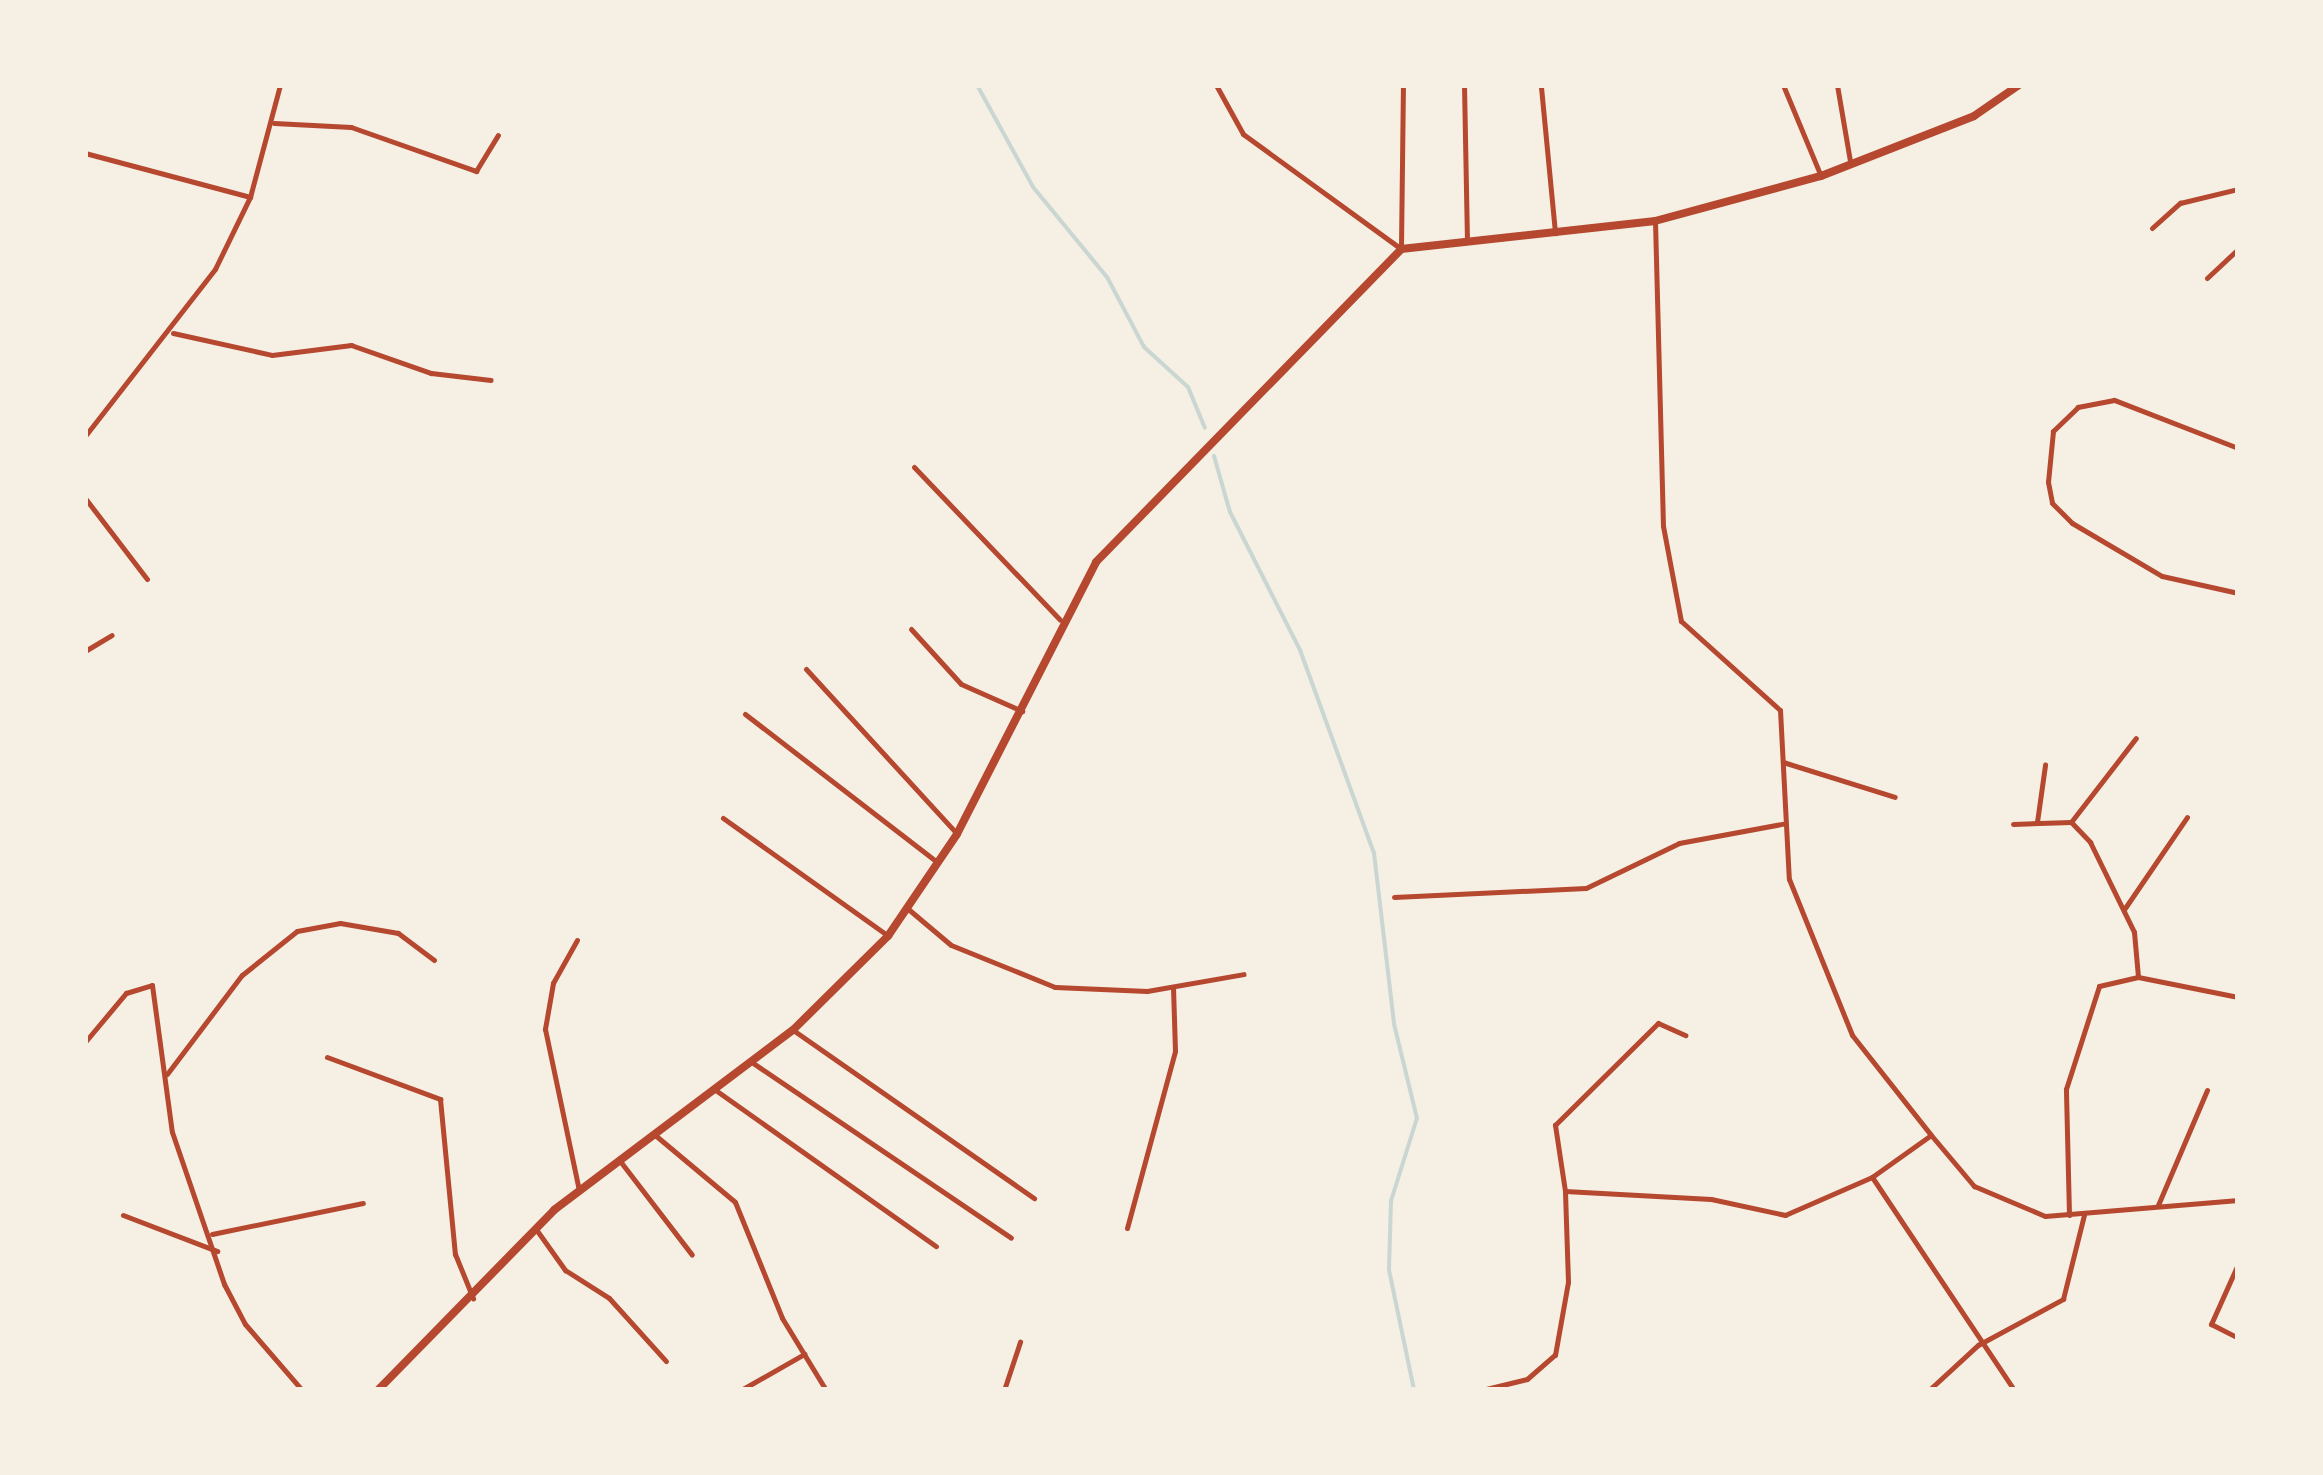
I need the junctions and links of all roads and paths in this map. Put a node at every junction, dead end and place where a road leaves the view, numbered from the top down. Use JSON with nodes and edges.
{"nodes":[{"id":1,"x":280,"y":85,"type":"edge"},
{"id":2,"x":1216,"y":85,"type":"edge"},
{"id":3,"x":1403,"y":85,"type":"edge"},
{"id":4,"x":1464,"y":85,"type":"edge"},
{"id":5,"x":1782,"y":85,"type":"edge"},
{"id":6,"x":1837,"y":85,"type":"edge"},
{"id":7,"x":2019,"y":85,"type":"edge"},
{"id":8,"x":1541,"y":87,"type":"edge"},
{"id":9,"x":274,"y":123,"type":"junction"},
{"id":10,"x":498,"y":135,"type":"dead end"},
{"id":11,"x":85,"y":153,"type":"edge"},
{"id":12,"x":1850,"y":161,"type":"junction"},
{"id":13,"x":1821,"y":176,"type":"junction"},
{"id":14,"x":2238,"y":191,"type":"edge"},
{"id":15,"x":250,"y":197,"type":"junction"},
{"id":16,"x":2238,"y":221,"type":"edge"},
{"id":17,"x":1655,"y":222,"type":"junction"},
{"id":18,"x":2152,"y":228,"type":"dead end"},
{"id":19,"x":1555,"y":234,"type":"junction"},
{"id":20,"x":1468,"y":245,"type":"junction"},
{"id":21,"x":2238,"y":248,"type":"edge"},
{"id":22,"x":1402,"y":249,"type":"junction"},
{"id":23,"x":2207,"y":278,"type":"dead end"},
{"id":24,"x":172,"y":333,"type":"junction"},
{"id":25,"x":491,"y":380,"type":"dead end"},
{"id":26,"x":85,"y":436,"type":"edge"},
{"id":27,"x":2238,"y":448,"type":"edge"},
{"id":28,"x":914,"y":467,"type":"dead end"},
{"id":29,"x":85,"y":498,"type":"edge"},
{"id":30,"x":147,"y":579,"type":"dead end"},
{"id":31,"x":2238,"y":593,"type":"edge"},
{"id":32,"x":1060,"y":620,"type":"junction"},
{"id":33,"x":911,"y":629,"type":"dead end"},
{"id":34,"x":112,"y":635,"type":"dead end"},
{"id":35,"x":85,"y":652,"type":"edge"},
{"id":36,"x":806,"y":669,"type":"dead end"},
{"id":37,"x":1022,"y":712,"type":"junction"},
{"id":38,"x":745,"y":714,"type":"dead end"},
{"id":39,"x":2136,"y":738,"type":"dead end"},
{"id":40,"x":1782,"y":762,"type":"junction"},
{"id":41,"x":2045,"y":765,"type":"dead end"},
{"id":42,"x":1895,"y":797,"type":"dead end"},
{"id":43,"x":2187,"y":817,"type":"dead end"},
{"id":44,"x":722,"y":818,"type":"dead end"},
{"id":45,"x":2071,"y":822,"type":"junction"},
{"id":46,"x":2037,"y":823,"type":"junction"},
{"id":47,"x":1782,"y":824,"type":"junction"},
{"id":48,"x":2013,"y":824,"type":"dead end"},
{"id":49,"x":957,"y":834,"type":"junction"},
{"id":50,"x":939,"y":863,"type":"junction"},
{"id":51,"x":1394,"y":897,"type":"dead end"},
{"id":52,"x":906,"y":908,"type":"junction"},
{"id":53,"x":2126,"y":908,"type":"junction"},
{"id":54,"x":888,"y":936,"type":"junction"},
{"id":55,"x":577,"y":940,"type":"dead end"},
{"id":56,"x":434,"y":960,"type":"dead end"},
{"id":57,"x":1244,"y":974,"type":"dead end"},
{"id":58,"x":2138,"y":977,"type":"junction"},
{"id":59,"x":1173,"y":981,"type":"junction"},
{"id":60,"x":2238,"y":997,"type":"edge"},
{"id":61,"x":792,"y":1030,"type":"junction"},
{"id":62,"x":1685,"y":1035,"type":"dead end"},
{"id":63,"x":85,"y":1042,"type":"edge"},
{"id":64,"x":327,"y":1057,"type":"dead end"},
{"id":65,"x":750,"y":1061,"type":"junction"},
{"id":66,"x":166,"y":1074,"type":"junction"},
{"id":67,"x":714,"y":1089,"type":"junction"},
{"id":68,"x":2207,"y":1090,"type":"dead end"},
{"id":69,"x":655,"y":1134,"type":"junction"},
{"id":70,"x":1930,"y":1136,"type":"junction"},
{"id":71,"x":620,"y":1161,"type":"junction"},
{"id":72,"x":1872,"y":1176,"type":"junction"},
{"id":73,"x":1565,"y":1190,"type":"junction"},
{"id":74,"x":579,"y":1192,"type":"junction"},
{"id":75,"x":1034,"y":1198,"type":"dead end"},
{"id":76,"x":2238,"y":1200,"type":"edge"},
{"id":77,"x":363,"y":1203,"type":"dead end"},
{"id":78,"x":2158,"y":1205,"type":"junction"},
{"id":79,"x":123,"y":1215,"type":"dead end"},
{"id":80,"x":2069,"y":1215,"type":"junction"},
{"id":81,"x":2084,"y":1215,"type":"junction"},
{"id":82,"x":1128,"y":1228,"type":"dead end"},
{"id":83,"x":538,"y":1232,"type":"junction"},
{"id":84,"x":212,"y":1234,"type":"junction"},
{"id":85,"x":1011,"y":1238,"type":"dead end"},
{"id":86,"x":936,"y":1246,"type":"dead end"},
{"id":87,"x":217,"y":1251,"type":"junction"},
{"id":88,"x":692,"y":1255,"type":"dead end"},
{"id":89,"x":2238,"y":1264,"type":"edge"},
{"id":90,"x":2235,"y":1280,"type":"edge"},
{"id":91,"x":474,"y":1298,"type":"junction"},
{"id":92,"x":2238,"y":1338,"type":"edge"},
{"id":93,"x":1020,"y":1342,"type":"dead end"},
{"id":94,"x":1978,"y":1345,"type":"junction"},
{"id":95,"x":804,"y":1354,"type":"junction"},
{"id":96,"x":666,"y":1361,"type":"dead end"},
{"id":97,"x":302,"y":1390,"type":"edge"},
{"id":98,"x":378,"y":1390,"type":"edge"},
{"id":99,"x":741,"y":1390,"type":"edge"},
{"id":100,"x":826,"y":1390,"type":"edge"},
{"id":101,"x":1004,"y":1390,"type":"edge"},
{"id":102,"x":1482,"y":1390,"type":"edge"},
{"id":103,"x":1929,"y":1390,"type":"edge"},
{"id":104,"x":2014,"y":1390,"type":"edge"}],
"edges":[{"from":1,"to":9,"type":"street"},
{"from":2,"to":22,"type":"street"},
{"from":3,"to":22,"type":"street"},
{"from":4,"to":20,"type":"street"},
{"from":5,"to":13,"type":"street"},
{"from":6,"to":12,"type":"street"},
{"from":7,"to":12,"type":"street"},
{"from":8,"to":19,"type":"street"},
{"from":9,"to":10,"type":"street"},
{"from":9,"to":15,"type":"street"},
{"from":11,"to":15,"type":"street"},
{"from":12,"to":13,"type":"street"},
{"from":13,"to":17,"type":"street"},
{"from":14,"to":16,"type":"street"},
{"from":14,"to":18,"type":"street"},
{"from":15,"to":24,"type":"street"},
{"from":17,"to":19,"type":"street"},
{"from":17,"to":40,"type":"street"},
{"from":19,"to":20,"type":"street"},
{"from":20,"to":22,"type":"street"},
{"from":21,"to":23,"type":"street"},
{"from":22,"to":32,"type":"street"},
{"from":24,"to":25,"type":"street"},
{"from":24,"to":26,"type":"street"},
{"from":27,"to":31,"type":"street"},
{"from":28,"to":32,"type":"street"},
{"from":29,"to":30,"type":"street"},
{"from":32,"to":37,"type":"street"},
{"from":33,"to":37,"type":"street"},
{"from":34,"to":35,"type":"street"},
{"from":36,"to":49,"type":"street"},
{"from":37,"to":49,"type":"street"},
{"from":38,"to":50,"type":"street"},
{"from":39,"to":45,"type":"street"},
{"from":40,"to":42,"type":"street"},
{"from":40,"to":47,"type":"street"},
{"from":41,"to":46,"type":"street"},
{"from":43,"to":53,"type":"street"},
{"from":44,"to":54,"type":"street"},
{"from":45,"to":46,"type":"street"},
{"from":45,"to":53,"type":"street"},
{"from":46,"to":48,"type":"street"},
{"from":47,"to":51,"type":"street"},
{"from":47,"to":70,"type":"street"},
{"from":49,"to":50,"type":"street"},
{"from":50,"to":52,"type":"street"},
{"from":52,"to":54,"type":"street"},
{"from":52,"to":59,"type":"street"},
{"from":53,"to":58,"type":"street"},
{"from":54,"to":61,"type":"street"},
{"from":55,"to":74,"type":"street"},
{"from":56,"to":66,"type":"street"},
{"from":57,"to":59,"type":"street"},
{"from":58,"to":60,"type":"street"},
{"from":58,"to":80,"type":"street"},
{"from":59,"to":82,"type":"street"},
{"from":61,"to":65,"type":"street"},
{"from":61,"to":75,"type":"street"},
{"from":62,"to":73,"type":"street"},
{"from":63,"to":66,"type":"street"},
{"from":64,"to":91,"type":"street"},
{"from":65,"to":67,"type":"street"},
{"from":65,"to":85,"type":"street"},
{"from":66,"to":84,"type":"street"},
{"from":67,"to":69,"type":"street"},
{"from":67,"to":86,"type":"street"},
{"from":68,"to":78,"type":"street"},
{"from":69,"to":71,"type":"street"},
{"from":69,"to":95,"type":"street"},
{"from":70,"to":72,"type":"street"},
{"from":70,"to":80,"type":"street"},
{"from":71,"to":74,"type":"street"},
{"from":71,"to":88,"type":"street"},
{"from":72,"to":73,"type":"street"},
{"from":72,"to":94,"type":"street"},
{"from":73,"to":102,"type":"street"},
{"from":74,"to":83,"type":"street"},
{"from":76,"to":78,"type":"street"},
{"from":77,"to":84,"type":"street"},
{"from":78,"to":81,"type":"street"},
{"from":79,"to":87,"type":"street"},
{"from":80,"to":81,"type":"street"},
{"from":81,"to":94,"type":"street"},
{"from":83,"to":91,"type":"street"},
{"from":83,"to":96,"type":"street"},
{"from":84,"to":87,"type":"street"},
{"from":87,"to":97,"type":"street"},
{"from":89,"to":90,"type":"street"},
{"from":90,"to":92,"type":"street"},
{"from":91,"to":98,"type":"street"},
{"from":93,"to":101,"type":"street"},
{"from":94,"to":103,"type":"street"},
{"from":94,"to":104,"type":"street"},
{"from":95,"to":99,"type":"street"},
{"from":95,"to":100,"type":"street"}]}
